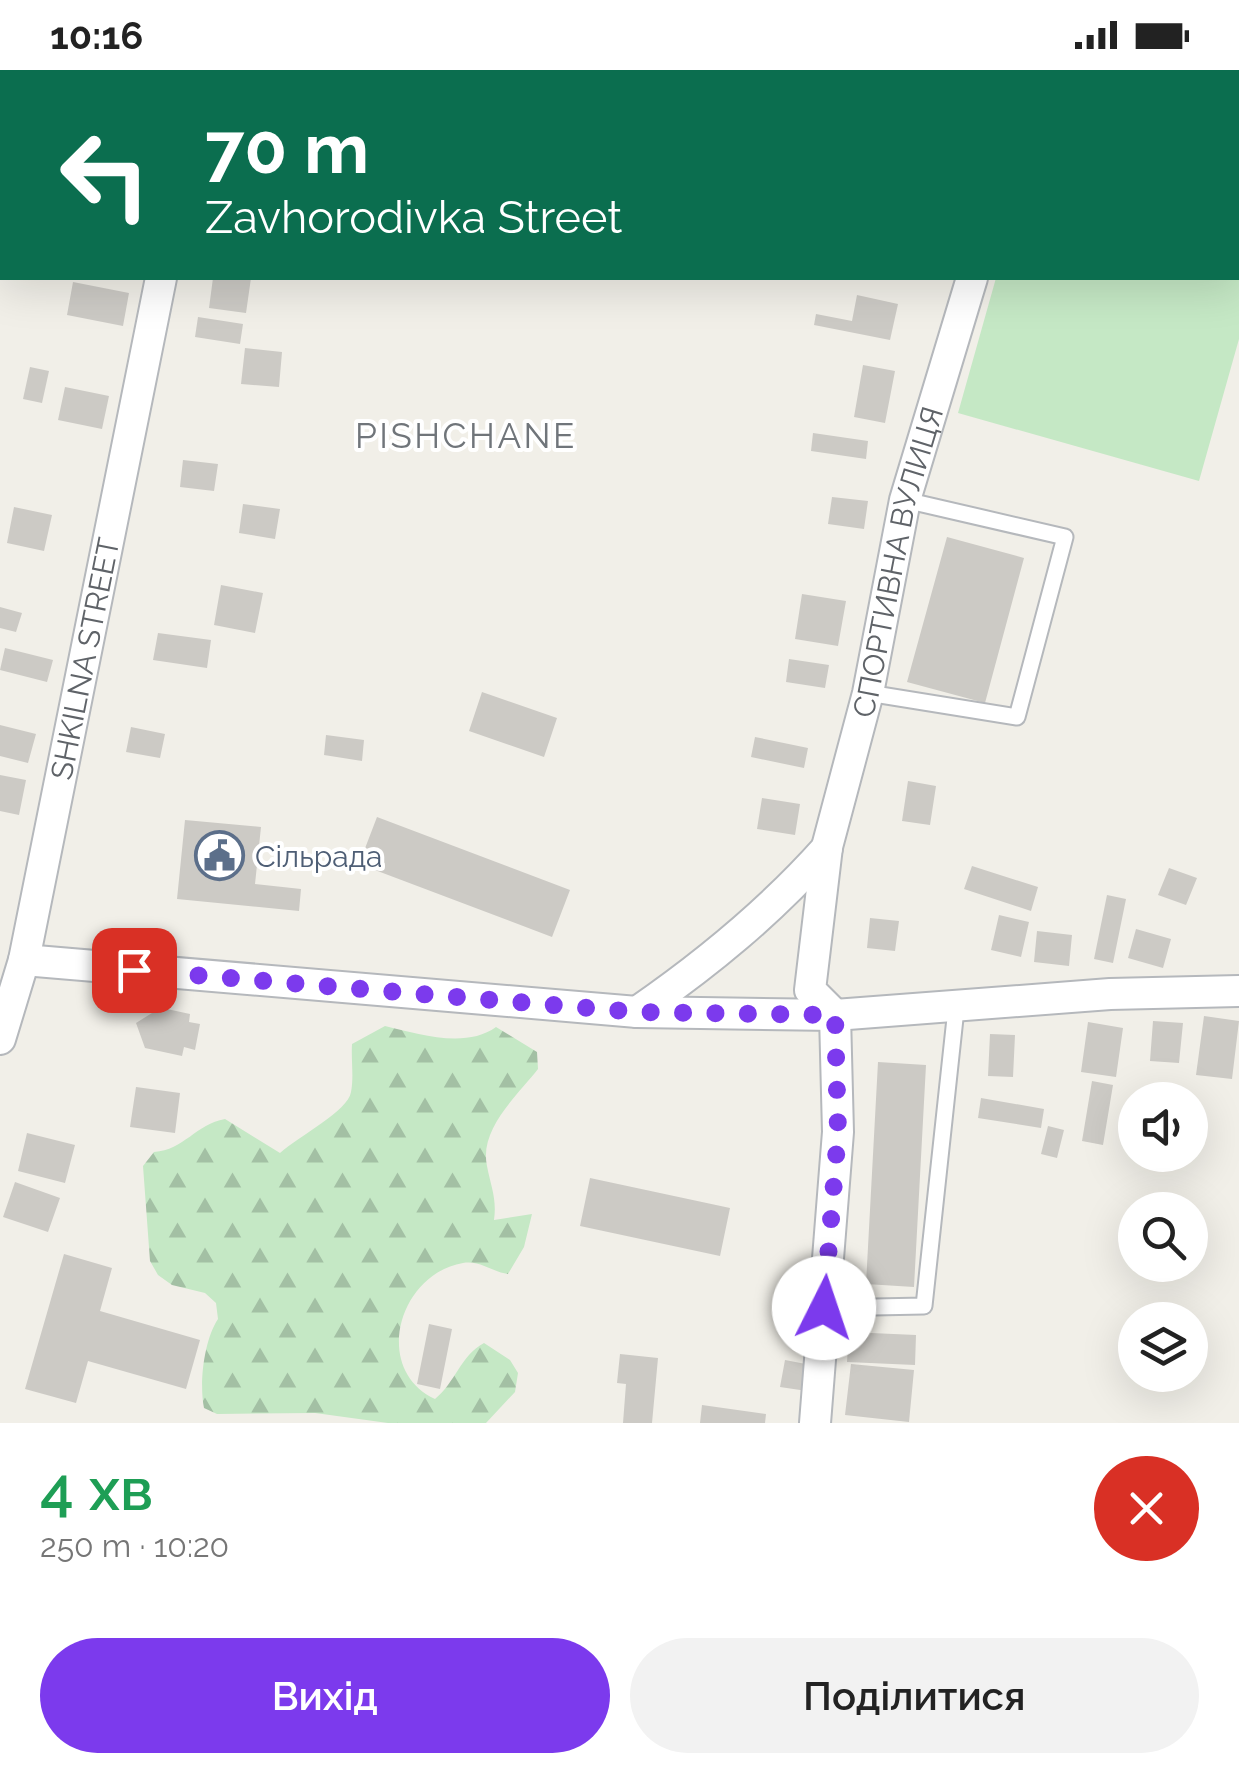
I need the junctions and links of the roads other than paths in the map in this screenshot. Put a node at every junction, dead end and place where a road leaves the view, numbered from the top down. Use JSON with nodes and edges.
{"nodes":[{"id":1,"x":161,"y":280,"type":"edge"},
{"id":2,"x":971,"y":280,"type":"edge"},
{"id":3,"x":905,"y":500,"type":"junction"},
{"id":4,"x":868,"y":693,"type":"junction"},
{"id":5,"x":827,"y":847,"type":"junction"},
{"id":6,"x":24,"y":960,"type":"junction"},
{"id":7,"x":1239,"y":991,"type":"edge"},
{"id":8,"x":956,"y":1008,"type":"junction"},
{"id":9,"x":637,"y":1012,"type":"junction"},
{"id":10,"x":835,"y":1015,"type":"junction"},
{"id":11,"x":0,"y":1040,"type":"edge"},
{"id":12,"x":824,"y":1308,"type":"junction"},
{"id":13,"x":815,"y":1423,"type":"edge"}],
"edges":[{"from":1,"to":6,"type":"street","name":"SHKILNA STREET"},
{"from":2,"to":3,"type":"street","name":"СПОРТИВНА ВУЛИЦЯ"},
{"from":3,"to":4,"type":"street","name":"СПОРТИВНА ВУЛИЦЯ"},
{"from":3,"to":4,"type":"lane"},
{"from":4,"to":5,"type":"street","name":"СПОРТИВНА ВУЛИЦЯ"},
{"from":5,"to":9,"type":"street"},
{"from":5,"to":10,"type":"street","name":"СПОРТИВНА ВУЛИЦЯ"},
{"from":6,"to":9,"type":"street"},
{"from":6,"to":11,"type":"street","name":"SHKILNA STREET"},
{"from":7,"to":8,"type":"street"},
{"from":8,"to":10,"type":"street"},
{"from":8,"to":12,"type":"lane"},
{"from":9,"to":10,"type":"street"},
{"from":10,"to":12,"type":"street"},
{"from":12,"to":13,"type":"street"}]}
